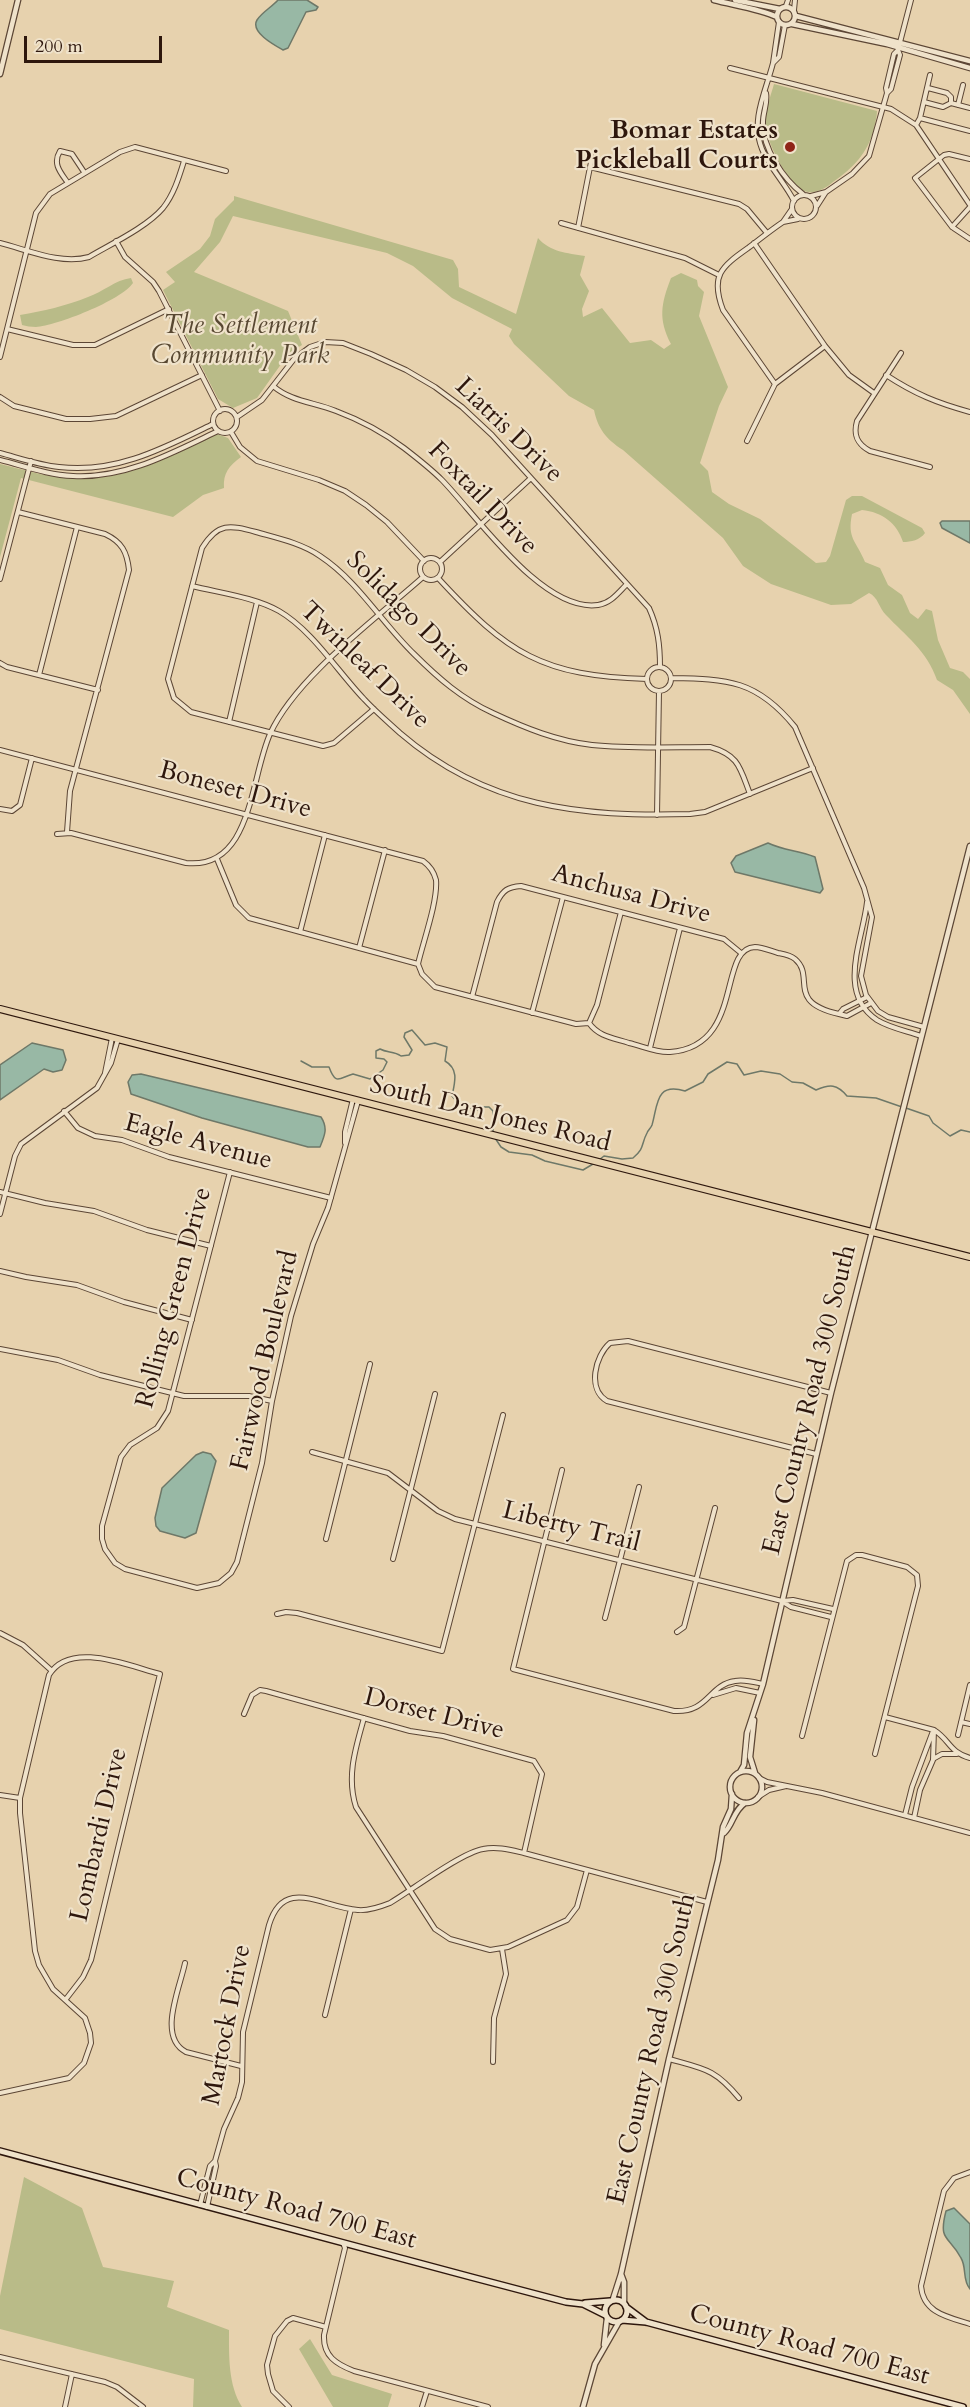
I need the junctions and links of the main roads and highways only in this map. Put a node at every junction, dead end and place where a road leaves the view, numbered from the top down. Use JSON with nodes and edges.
{"nodes":[{"id":1,"x":0,"y":1009,"type":"edge"},
{"id":2,"x":970,"y":1257,"type":"edge"},
{"id":3,"x":0,"y":2151,"type":"edge"},
{"id":4,"x":612,"y":2300,"type":"junction"},
{"id":5,"x":583,"y":2304,"type":"junction"},
{"id":6,"x":625,"y":2305,"type":"junction"},
{"id":7,"x":606,"y":2316,"type":"junction"},
{"id":8,"x":621,"y":2321,"type":"junction"},
{"id":9,"x":646,"y":2322,"type":"junction"},
{"id":10,"x":963,"y":2407,"type":"edge"}],
"edges":[{"from":1,"to":2,"type":"main road","name":"South Dan Jones Road"},
{"from":3,"to":5,"type":"main road","name":"County Road 700 East"},
{"from":4,"to":5,"type":"main road","name":"County Road 700 East"},
{"from":4,"to":6,"type":"main road"},
{"from":4,"to":7,"type":"main road"},
{"from":5,"to":7,"type":"main road","name":"County Road 700 East"},
{"from":6,"to":8,"type":"main road"},
{"from":6,"to":9,"type":"main road","name":"County Road 700 East"},
{"from":7,"to":8,"type":"main road"},
{"from":8,"to":9,"type":"main road","name":"County Road 700 East"},
{"from":9,"to":10,"type":"main road","name":"County Road 700 East"}]}
